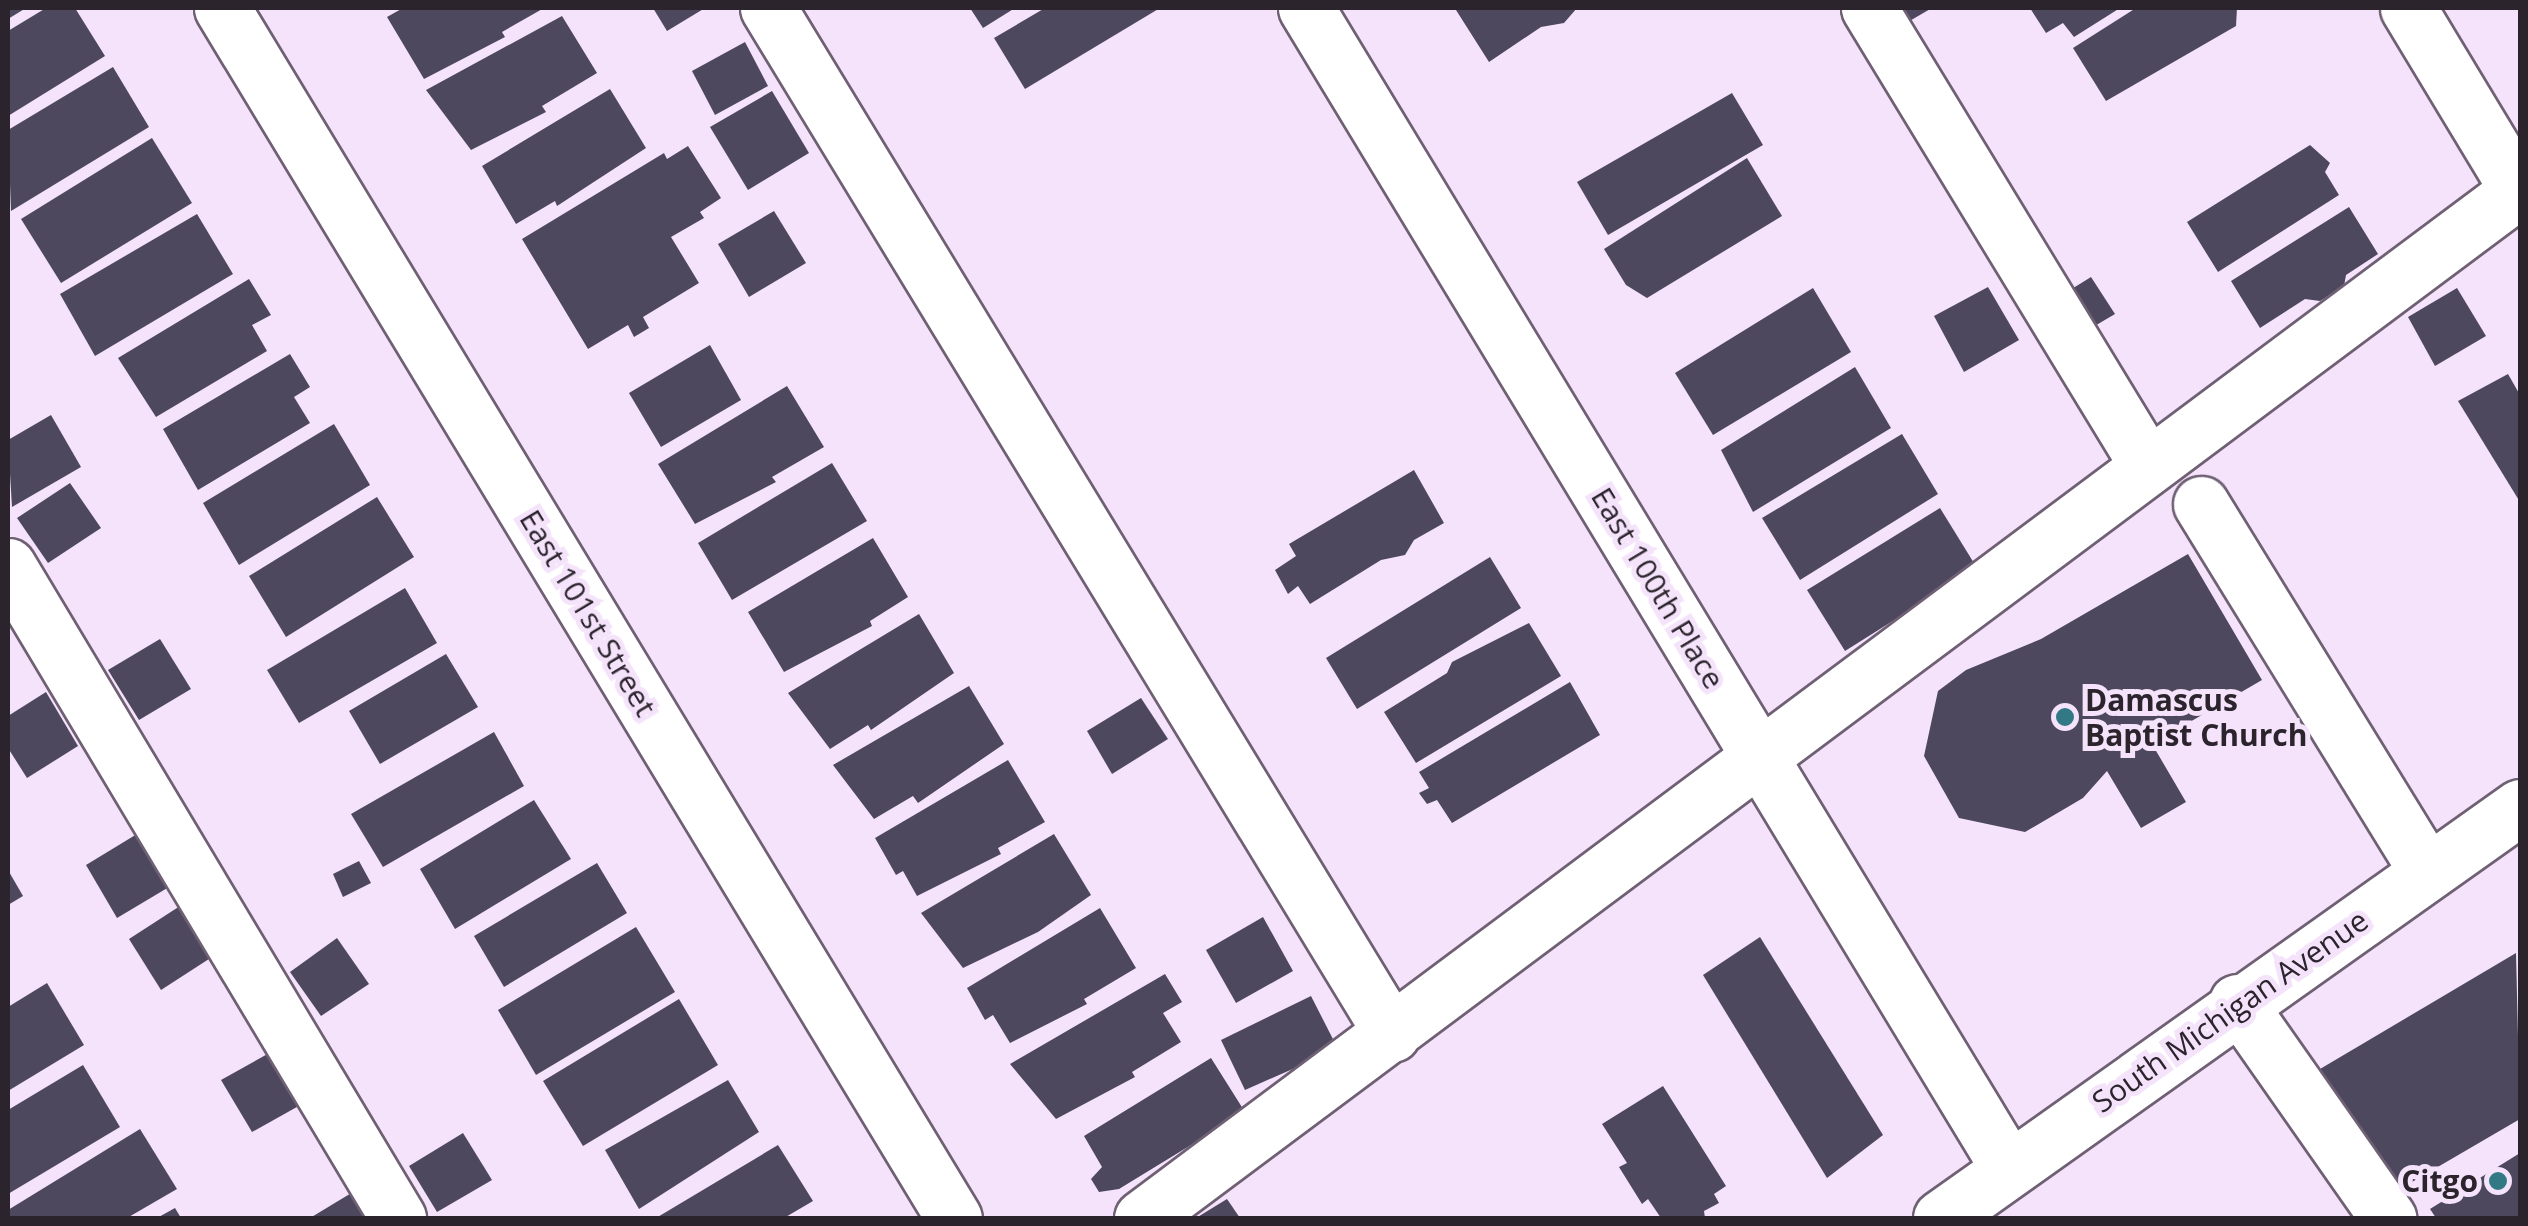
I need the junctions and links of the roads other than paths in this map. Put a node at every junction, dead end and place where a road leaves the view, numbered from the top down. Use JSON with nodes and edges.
{"nodes":[{"id":1,"x":222,"y":8,"type":"edge"},
{"id":2,"x":768,"y":8,"type":"edge"},
{"id":3,"x":1306,"y":8,"type":"edge"},
{"id":4,"x":1869,"y":8,"type":"edge"},
{"id":5,"x":2408,"y":8,"type":"edge"},
{"id":6,"x":2520,"y":191,"type":"edge"},
{"id":7,"x":2146,"y":463,"type":"junction"},
{"id":8,"x":2202,"y":504,"type":"dead end"},
{"id":9,"x":8,"y":566,"type":"edge"},
{"id":10,"x":1762,"y":760,"type":"junction"},
{"id":11,"x":2515,"y":823,"type":"edge"},
{"id":12,"x":2427,"y":872,"type":"junction"},
{"id":13,"x":2237,"y":1002,"type":"junction"},
{"id":14,"x":1392,"y":1034,"type":"junction"},
{"id":15,"x":2009,"y":1169,"type":"junction"},
{"id":16,"x":398,"y":1218,"type":"edge"},
{"id":17,"x":954,"y":1218,"type":"edge"},
{"id":18,"x":1142,"y":1218,"type":"edge"},
{"id":19,"x":1941,"y":1218,"type":"edge"},
{"id":20,"x":2388,"y":1218,"type":"edge"}],
"edges":[{"from":1,"to":17,"type":"street","name":"East 101st Street"},
{"from":2,"to":14,"type":"street"},
{"from":3,"to":10,"type":"street","name":"East 100th Place"},
{"from":4,"to":7,"type":"street"},
{"from":5,"to":6,"type":"street"},
{"from":6,"to":7,"type":"street"},
{"from":7,"to":10,"type":"street"},
{"from":8,"to":12,"type":"street"},
{"from":9,"to":16,"type":"street"},
{"from":10,"to":14,"type":"street"},
{"from":10,"to":15,"type":"street","name":"East 100th Place"},
{"from":11,"to":12,"type":"street","name":"South Michigan Avenue"},
{"from":12,"to":13,"type":"street","name":"South Michigan Avenue"},
{"from":13,"to":15,"type":"street","name":"South Michigan Avenue"},
{"from":13,"to":20,"type":"street"},
{"from":14,"to":18,"type":"street"},
{"from":15,"to":19,"type":"street","name":"South Michigan Avenue"}]}
